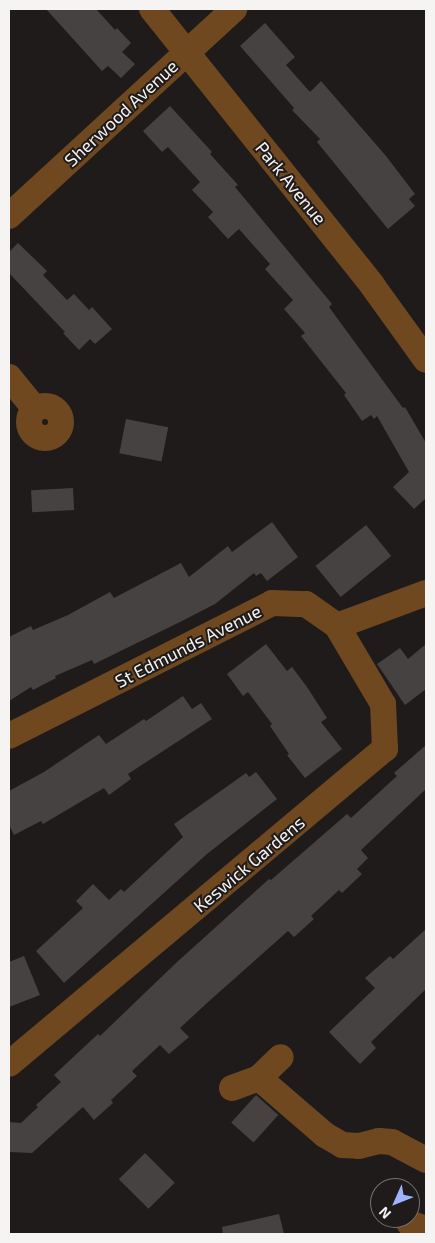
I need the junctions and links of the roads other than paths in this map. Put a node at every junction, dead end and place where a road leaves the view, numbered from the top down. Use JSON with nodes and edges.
{"nodes":[{"id":1,"x":152,"y":9,"type":"edge"},
{"id":2,"x":234,"y":9,"type":"edge"},
{"id":3,"x":187,"y":52,"type":"junction"},
{"id":4,"x":9,"y":216,"type":"edge"},
{"id":5,"x":426,"y":360,"type":"edge"},
{"id":6,"x":9,"y":378,"type":"edge"},
{"id":7,"x":35,"y":409,"type":"dead end"},
{"id":8,"x":426,"y":593,"type":"edge"},
{"id":9,"x":338,"y":626,"type":"junction"},
{"id":10,"x":9,"y":736,"type":"edge"},
{"id":11,"x":281,"y":1057,"type":"dead end"},
{"id":12,"x":9,"y":1064,"type":"edge"},
{"id":13,"x":259,"y":1078,"type":"junction"},
{"id":14,"x":232,"y":1088,"type":"dead end"},
{"id":15,"x":426,"y":1160,"type":"edge"}],
"edges":[{"from":1,"to":3,"type":"street","name":"Park Avenue"},
{"from":2,"to":3,"type":"street","name":"Sherwood Avenue"},
{"from":3,"to":4,"type":"street","name":"Sherwood Avenue"},
{"from":3,"to":5,"type":"street","name":"Park Avenue"},
{"from":6,"to":7,"type":"street"},
{"from":8,"to":9,"type":"street"},
{"from":9,"to":10,"type":"street","name":"St Edmunds Avenue"},
{"from":9,"to":12,"type":"street","name":"Keswick Gardens"},
{"from":11,"to":13,"type":"street"},
{"from":13,"to":14,"type":"street"},
{"from":13,"to":15,"type":"street"}]}
